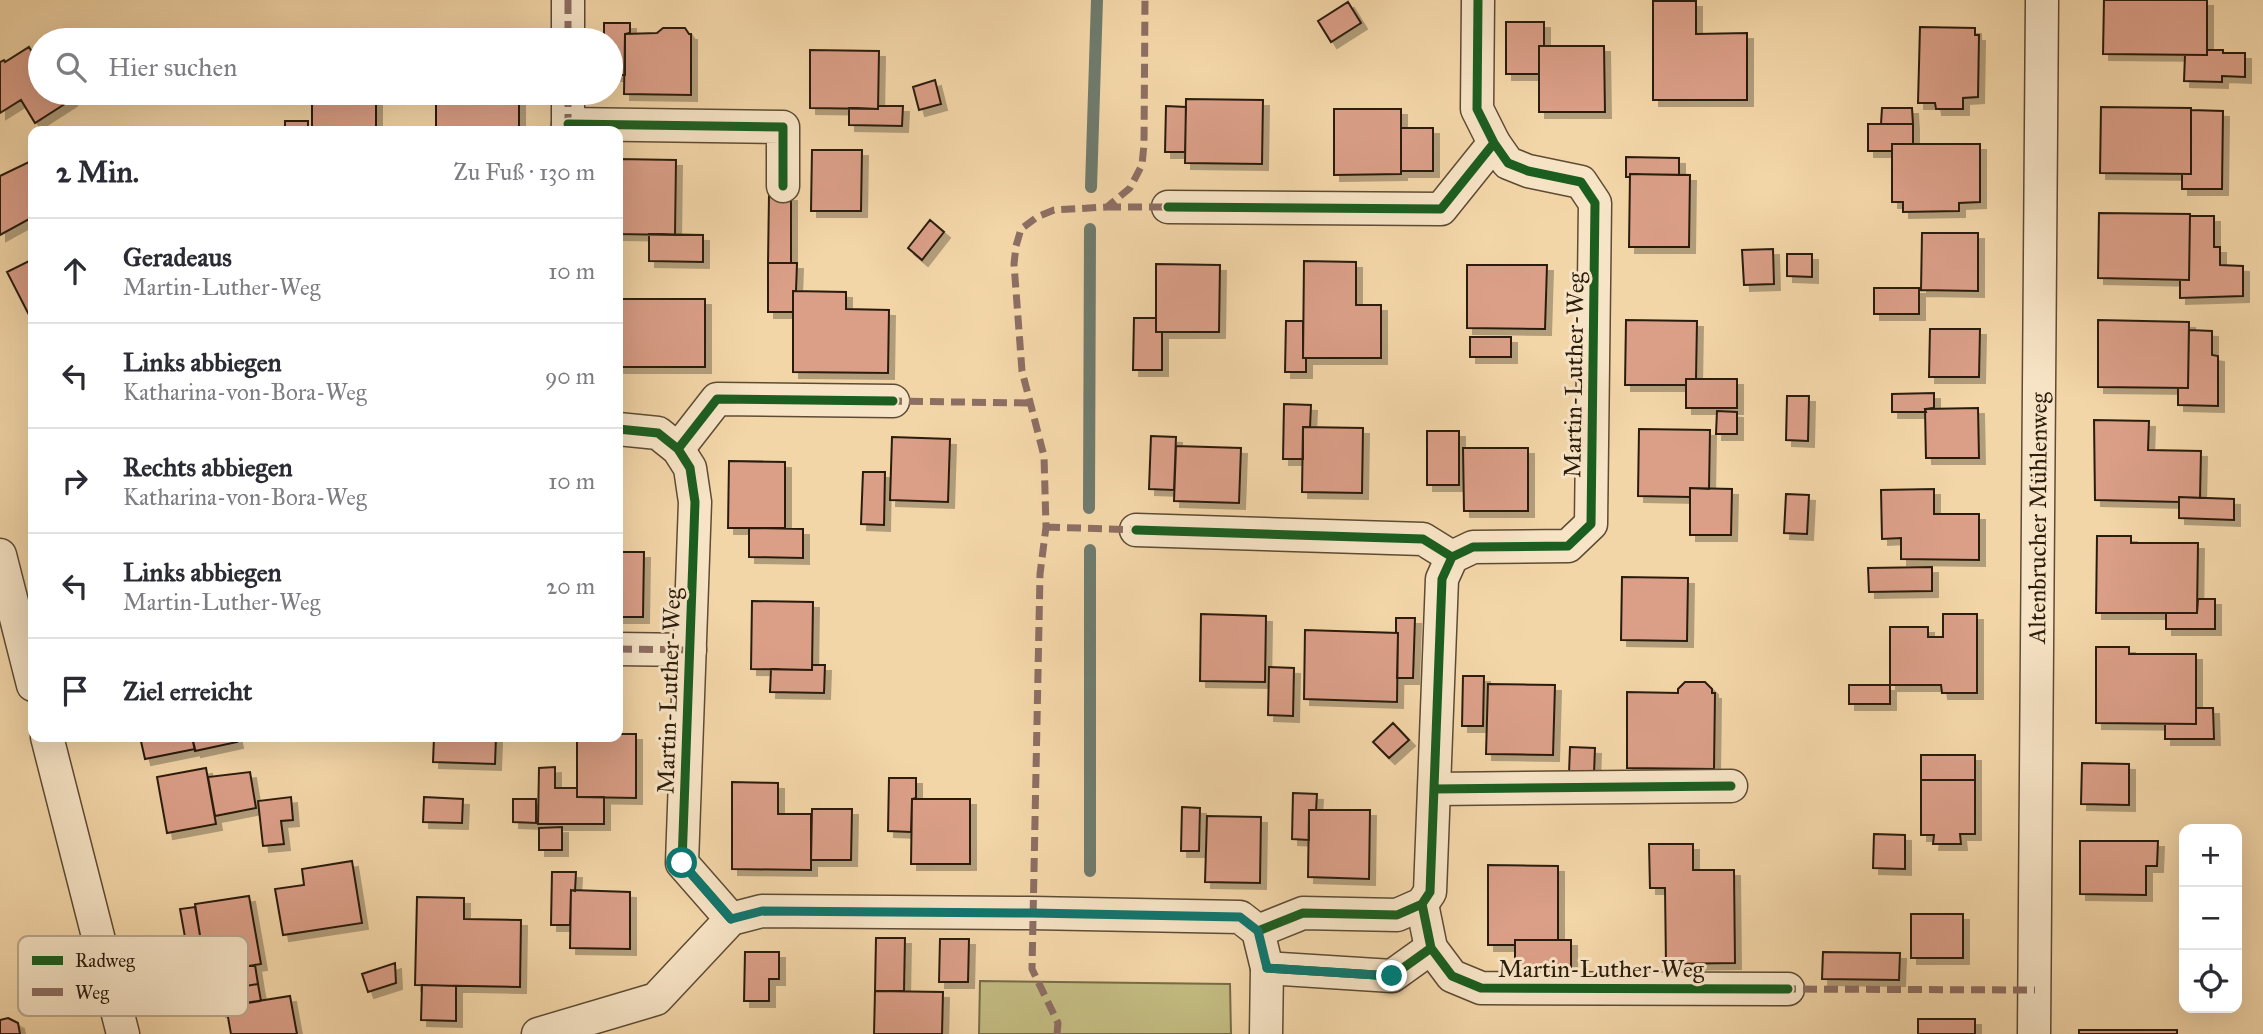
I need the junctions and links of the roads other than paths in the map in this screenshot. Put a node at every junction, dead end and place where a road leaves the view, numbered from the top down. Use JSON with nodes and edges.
{"nodes":[{"id":1,"x":568,"y":0,"type":"edge"},
{"id":2,"x":1478,"y":0,"type":"edge"},
{"id":3,"x":2042,"y":0,"type":"edge"},
{"id":4,"x":568,"y":28,"type":"edge"},
{"id":5,"x":568,"y":105,"type":"edge"},
{"id":6,"x":568,"y":126,"type":"edge"},
{"id":7,"x":623,"y":128,"type":"edge"},
{"id":8,"x":1494,"y":143,"type":"junction"},
{"id":9,"x":783,"y":186,"type":"dead end"},
{"id":10,"x":1168,"y":207,"type":"dead end"},
{"id":11,"x":893,"y":401,"type":"dead end"},
{"id":12,"x":623,"y":430,"type":"edge"},
{"id":13,"x":678,"y":449,"type":"junction"},
{"id":14,"x":1136,"y":530,"type":"dead end"},
{"id":15,"x":0,"y":555,"type":"edge"},
{"id":16,"x":1452,"y":556,"type":"junction"},
{"id":17,"x":623,"y":649,"type":"edge"},
{"id":18,"x":690,"y":650,"type":"junction"},
{"id":19,"x":28,"y":665,"type":"edge"},
{"id":20,"x":48,"y":742,"type":"edge"},
{"id":21,"x":1731,"y":786,"type":"dead end"},
{"id":22,"x":1435,"y":789,"type":"junction"},
{"id":23,"x":1422,"y":904,"type":"junction"},
{"id":24,"x":731,"y":919,"type":"junction"},
{"id":25,"x":1258,"y":931,"type":"junction"},
{"id":26,"x":98,"y":936,"type":"edge"},
{"id":27,"x":1431,"y":948,"type":"junction"},
{"id":28,"x":1267,"y":968,"type":"junction"},
{"id":29,"x":1788,"y":989,"type":"dead end"},
{"id":30,"x":118,"y":1016,"type":"edge"},
{"id":31,"x":123,"y":1034,"type":"edge"},
{"id":32,"x":538,"y":1034,"type":"edge"},
{"id":33,"x":1266,"y":1034,"type":"edge"},
{"id":34,"x":2034,"y":1034,"type":"edge"}],
"edges":[{"from":1,"to":4,"type":"street"},
{"from":2,"to":8,"type":"street","name":"Martin-Luther-Weg"},
{"from":3,"to":34,"type":"street","name":"Altenbrucher Mühlenweg"},
{"from":5,"to":6,"type":"street"},
{"from":7,"to":9,"type":"street"},
{"from":8,"to":10,"type":"street"},
{"from":8,"to":16,"type":"street","name":"Martin-Luther-Weg"},
{"from":11,"to":13,"type":"street"},
{"from":12,"to":13,"type":"street"},
{"from":13,"to":18,"type":"street","name":"Martin-Luther-Weg"},
{"from":14,"to":16,"type":"street"},
{"from":15,"to":19,"type":"street"},
{"from":16,"to":22,"type":"street","name":"Martin-Luther-Weg"},
{"from":17,"to":18,"type":"street","name":"Martin-Luther-Weg"},
{"from":18,"to":24,"type":"street","name":"Martin-Luther-Weg"},
{"from":20,"to":26,"type":"street"},
{"from":21,"to":22,"type":"street"},
{"from":22,"to":23,"type":"street","name":"Martin-Luther-Weg"},
{"from":23,"to":25,"type":"street"},
{"from":23,"to":27,"type":"street","name":"Martin-Luther-Weg"},
{"from":24,"to":25,"type":"street"},
{"from":24,"to":32,"type":"street"},
{"from":25,"to":28,"type":"street"},
{"from":27,"to":28,"type":"street"},
{"from":27,"to":29,"type":"street","name":"Martin-Luther-Weg"},
{"from":28,"to":33,"type":"street"},
{"from":30,"to":31,"type":"street"}]}
